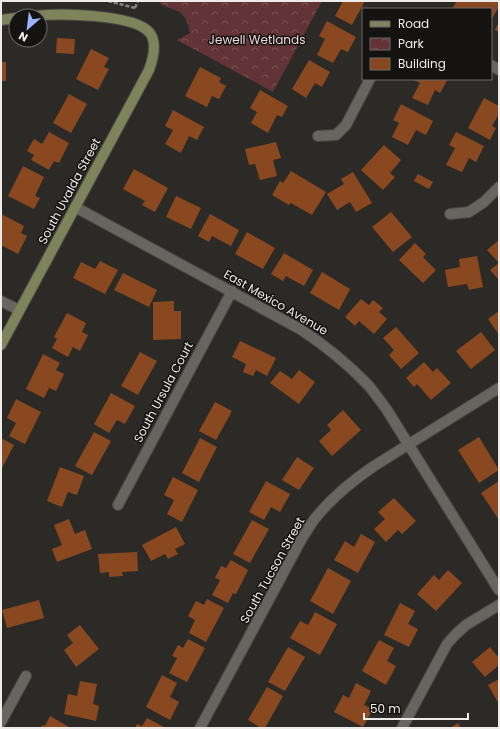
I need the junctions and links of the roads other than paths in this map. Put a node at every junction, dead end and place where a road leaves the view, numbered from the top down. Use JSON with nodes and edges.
{"nodes":[{"id":1,"x":48,"y":15,"type":"edge"},
{"id":2,"x":369,"y":80,"type":"edge"},
{"id":3,"x":318,"y":136,"type":"dead end"},
{"id":4,"x":499,"y":187,"type":"edge"},
{"id":5,"x":74,"y":207,"type":"junction"},
{"id":6,"x":450,"y":214,"type":"dead end"},
{"id":7,"x":232,"y":292,"type":"junction"},
{"id":8,"x":1,"y":300,"type":"edge"},
{"id":9,"x":19,"y":310,"type":"junction"},
{"id":10,"x":1,"y":345,"type":"edge"},
{"id":11,"x":499,"y":388,"type":"edge"},
{"id":12,"x":409,"y":444,"type":"junction"},
{"id":13,"x":118,"y":505,"type":"dead end"},
{"id":14,"x":499,"y":590,"type":"edge"},
{"id":15,"x":499,"y":605,"type":"edge"},
{"id":16,"x":26,"y":676,"type":"dead end"},
{"id":17,"x":1,"y":722,"type":"edge"},
{"id":18,"x":200,"y":728,"type":"edge"},
{"id":19,"x":402,"y":728,"type":"edge"}],
"edges":[{"from":1,"to":5,"type":"street","name":"South Uvalda Street"},
{"from":2,"to":3,"type":"street"},
{"from":4,"to":6,"type":"street"},
{"from":5,"to":7,"type":"street","name":"East Mexico Avenue"},
{"from":5,"to":9,"type":"street","name":"South Uvalda Street"},
{"from":7,"to":12,"type":"street","name":"East Mexico Avenue"},
{"from":7,"to":13,"type":"street","name":"South Ursula Court"},
{"from":8,"to":9,"type":"street"},
{"from":9,"to":10,"type":"street","name":"South Uvalda Street"},
{"from":11,"to":12,"type":"street","name":"South Tucson Street"},
{"from":12,"to":14,"type":"street","name":"East Mexico Avenue"},
{"from":12,"to":18,"type":"street","name":"South Tucson Street"},
{"from":15,"to":19,"type":"street"},
{"from":16,"to":17,"type":"street"}]}
